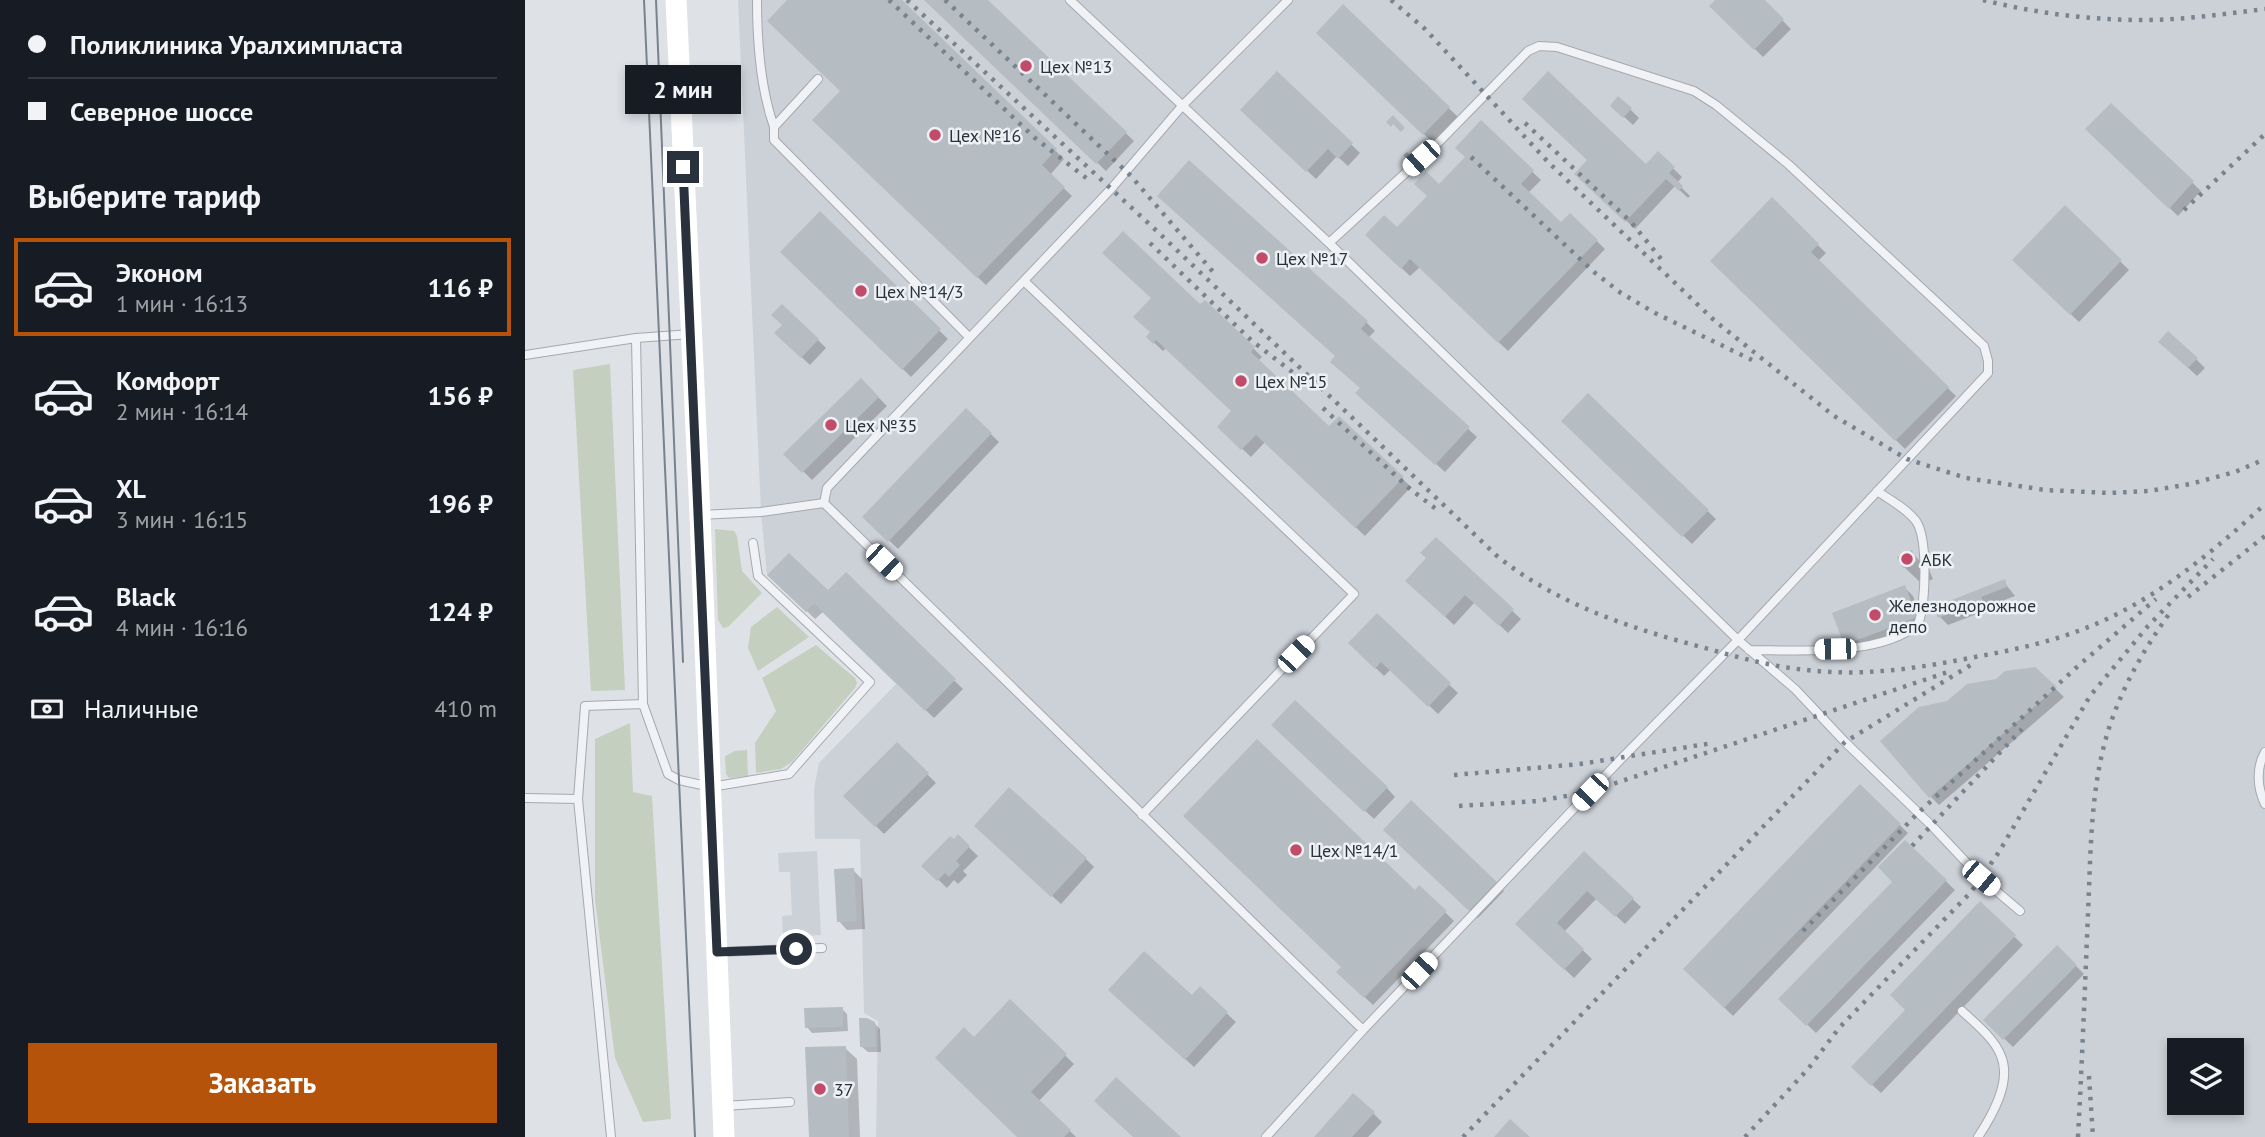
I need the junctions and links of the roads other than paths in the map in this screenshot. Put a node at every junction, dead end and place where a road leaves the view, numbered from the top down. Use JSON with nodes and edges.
{"nodes":[{"id":1,"x":676,"y":0,"type":"edge"},
{"id":2,"x":757,"y":0,"type":"edge"},
{"id":3,"x":1070,"y":0,"type":"edge"},
{"id":4,"x":1288,"y":0,"type":"edge"},
{"id":5,"x":818,"y":79,"type":"dead end"},
{"id":6,"x":1182,"y":106,"type":"junction"},
{"id":7,"x":774,"y":127,"type":"junction"},
{"id":8,"x":1329,"y":243,"type":"junction"},
{"id":9,"x":1024,"y":281,"type":"junction"},
{"id":10,"x":691,"y":334,"type":"junction"},
{"id":11,"x":969,"y":337,"type":"junction"},
{"id":12,"x":636,"y":338,"type":"junction"},
{"id":13,"x":525,"y":355,"type":"edge"},
{"id":14,"x":1877,"y":491,"type":"junction"},
{"id":15,"x":824,"y":503,"type":"junction"},
{"id":16,"x":700,"y":515,"type":"junction"},
{"id":17,"x":753,"y":543,"type":"dead end"},
{"id":18,"x":1738,"y":640,"type":"junction"},
{"id":19,"x":1749,"y":650,"type":"junction"},
{"id":20,"x":643,"y":704,"type":"junction"},
{"id":21,"x":2265,"y":752,"type":"edge"},
{"id":22,"x":711,"y":787,"type":"junction"},
{"id":23,"x":525,"y":798,"type":"edge"},
{"id":24,"x":578,"y":799,"type":"junction"},
{"id":25,"x":2265,"y":804,"type":"edge"},
{"id":26,"x":1142,"y":815,"type":"junction"},
{"id":27,"x":2020,"y":911,"type":"dead end"},
{"id":28,"x":822,"y":948,"type":"dead end"},
{"id":29,"x":717,"y":952,"type":"junction"},
{"id":30,"x":1962,"y":1011,"type":"dead end"},
{"id":31,"x":1363,"y":1030,"type":"junction"},
{"id":32,"x":790,"y":1101,"type":"dead end"},
{"id":33,"x":723,"y":1105,"type":"junction"},
{"id":34,"x":611,"y":1137,"type":"edge"},
{"id":35,"x":724,"y":1137,"type":"edge"},
{"id":36,"x":1266,"y":1137,"type":"edge"},
{"id":37,"x":1978,"y":1137,"type":"edge"}],
"edges":[{"from":1,"to":10,"type":"main road"},
{"from":2,"to":7,"type":"lane"},
{"from":3,"to":6,"type":"lane"},
{"from":4,"to":6,"type":"lane"},
{"from":5,"to":7,"type":"lane"},
{"from":6,"to":8,"type":"lane"},
{"from":6,"to":9,"type":"lane"},
{"from":7,"to":11,"type":"lane"},
{"from":8,"to":14,"type":"lane"},
{"from":8,"to":18,"type":"lane"},
{"from":9,"to":11,"type":"lane"},
{"from":9,"to":26,"type":"lane"},
{"from":10,"to":12,"type":"lane"},
{"from":10,"to":16,"type":"main road"},
{"from":11,"to":15,"type":"lane"},
{"from":12,"to":13,"type":"lane"},
{"from":12,"to":20,"type":"lane"},
{"from":14,"to":18,"type":"lane"},
{"from":14,"to":19,"type":"lane"},
{"from":15,"to":16,"type":"lane"},
{"from":15,"to":26,"type":"lane"},
{"from":16,"to":22,"type":"main road"},
{"from":17,"to":22,"type":"lane"},
{"from":18,"to":19,"type":"lane"},
{"from":18,"to":31,"type":"lane"},
{"from":19,"to":27,"type":"lane"},
{"from":20,"to":22,"type":"lane"},
{"from":20,"to":24,"type":"lane"},
{"from":21,"to":25,"type":"lane"},
{"from":22,"to":29,"type":"main road"},
{"from":23,"to":24,"type":"lane"},
{"from":24,"to":34,"type":"lane"},
{"from":26,"to":31,"type":"lane"},
{"from":28,"to":29,"type":"lane"},
{"from":29,"to":33,"type":"main road"},
{"from":30,"to":37,"type":"lane"},
{"from":31,"to":36,"type":"lane"},
{"from":32,"to":33,"type":"lane"},
{"from":33,"to":35,"type":"main road"}]}
